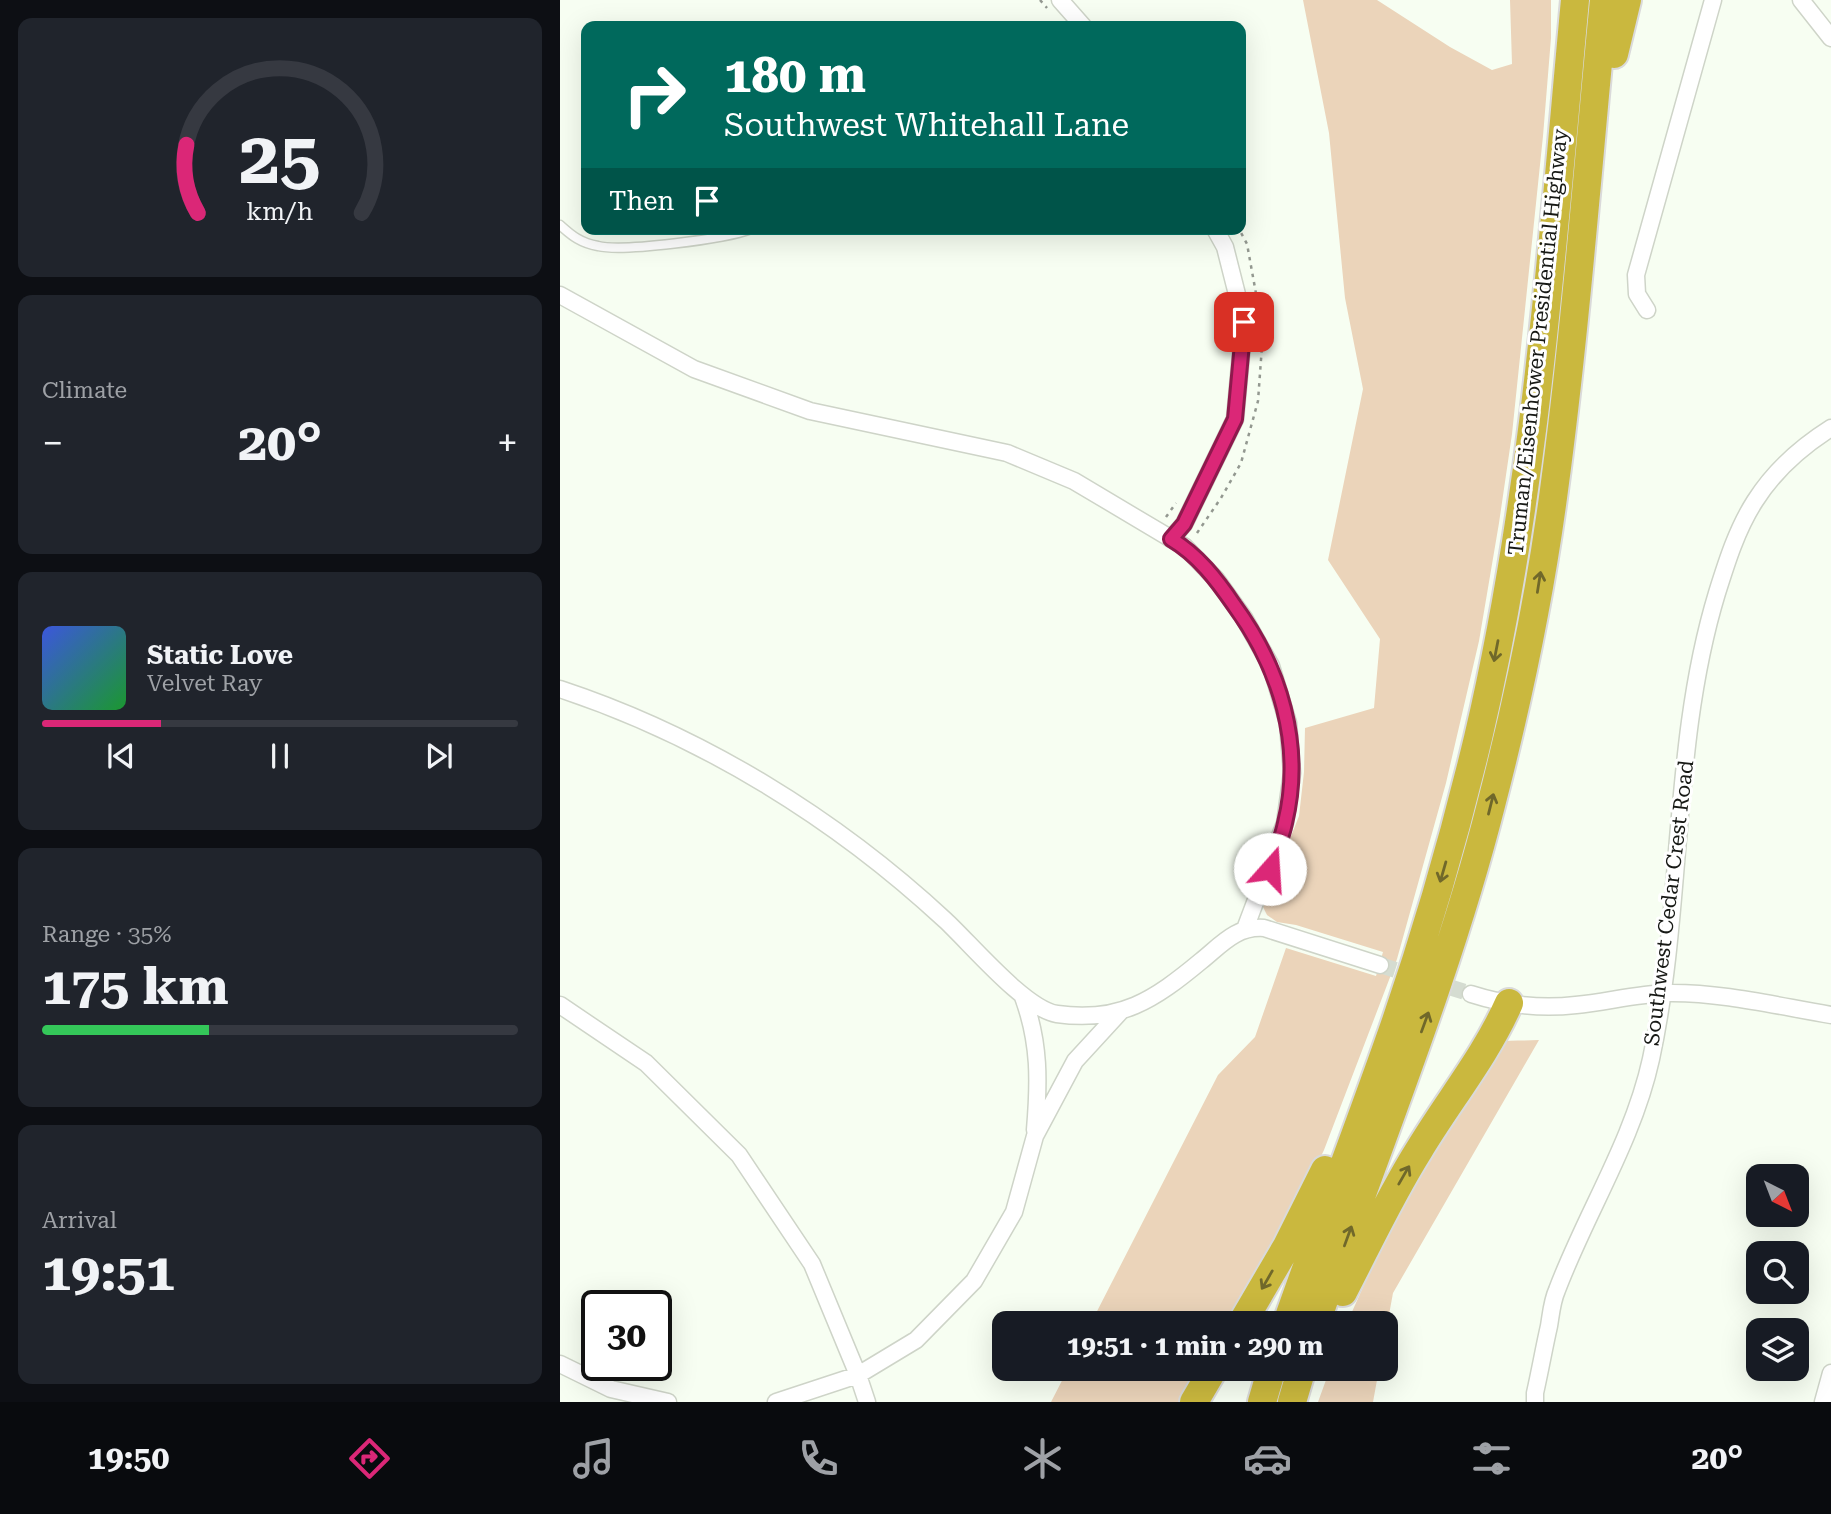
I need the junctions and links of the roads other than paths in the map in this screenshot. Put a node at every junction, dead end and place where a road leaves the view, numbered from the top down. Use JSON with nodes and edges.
{"nodes":[{"id":1,"x":1060,"y":0,"type":"edge"},
{"id":2,"x":1562,"y":0,"type":"edge"},
{"id":3,"x":1575,"y":0,"type":"edge"},
{"id":4,"x":1604,"y":0,"type":"edge"},
{"id":5,"x":1627,"y":0,"type":"edge"},
{"id":6,"x":1713,"y":0,"type":"edge"},
{"id":7,"x":1801,"y":0,"type":"edge"},
{"id":8,"x":1079,"y":21,"type":"edge"},
{"id":9,"x":1831,"y":38,"type":"edge"},
{"id":10,"x":1564,"y":114,"type":"junction"},
{"id":11,"x":1583,"y":212,"type":"junction"},
{"id":12,"x":560,"y":225,"type":"edge"},
{"id":13,"x":729,"y":235,"type":"edge"},
{"id":14,"x":1218,"y":235,"type":"edge"},
{"id":15,"x":560,"y":295,"type":"edge"},
{"id":16,"x":1647,"y":310,"type":"dead end"},
{"id":17,"x":1831,"y":428,"type":"edge"},
{"id":18,"x":1171,"y":539,"type":"junction"},
{"id":19,"x":560,"y":689,"type":"edge"},
{"id":20,"x":1244,"y":929,"type":"junction"},
{"id":21,"x":1380,"y":965,"type":"tunnel mouth"},
{"id":22,"x":1663,"y":993,"type":"junction"},
{"id":23,"x":1471,"y":994,"type":"tunnel mouth"},
{"id":24,"x":1023,"y":997,"type":"junction"},
{"id":25,"x":1508,"y":1003,"type":"junction"},
{"id":26,"x":560,"y":1005,"type":"edge"},
{"id":27,"x":1120,"y":1012,"type":"junction"},
{"id":28,"x":1831,"y":1015,"type":"edge"},
{"id":29,"x":1395,"y":1022,"type":"junction"},
{"id":30,"x":1035,"y":1136,"type":"junction"},
{"id":31,"x":1249,"y":1311,"type":"edge"},
{"id":32,"x":1291,"y":1311,"type":"edge"},
{"id":33,"x":1320,"y":1311,"type":"edge"},
{"id":34,"x":1333,"y":1311,"type":"edge"},
{"id":35,"x":560,"y":1364,"type":"edge"},
{"id":36,"x":1831,"y":1373,"type":"edge"},
{"id":37,"x":859,"y":1376,"type":"junction"},
{"id":38,"x":1206,"y":1381,"type":"edge"},
{"id":39,"x":1268,"y":1381,"type":"edge"},
{"id":40,"x":668,"y":1402,"type":"edge"},
{"id":41,"x":776,"y":1402,"type":"edge"},
{"id":42,"x":867,"y":1402,"type":"edge"},
{"id":43,"x":1194,"y":1402,"type":"edge"},
{"id":44,"x":1262,"y":1402,"type":"edge"},
{"id":45,"x":1535,"y":1402,"type":"edge"},
{"id":46,"x":1823,"y":1402,"type":"edge"}],
"edges":[{"from":1,"to":8,"type":"street"},
{"from":2,"to":10,"type":"highway"},
{"from":3,"to":10,"type":"highway","name":"Truman/Eisenhower Presidential Highway"},
{"from":4,"to":11,"type":"highway","name":"Truman/Eisenhower Presidential Highway"},
{"from":5,"to":11,"type":"highway"},
{"from":6,"to":16,"type":"street"},
{"from":7,"to":9,"type":"street"},
{"from":10,"to":29,"type":"highway","name":"Truman/Eisenhower Presidential Highway","one_way":true},
{"from":33,"to":11,"type":"highway","name":"Truman/Eisenhower Presidential Highway","one_way":true},
{"from":12,"to":13,"type":"lane"},
{"from":14,"to":18,"type":"street"},
{"from":15,"to":18,"type":"street"},
{"from":17,"to":22,"type":"street","name":"Southwest Cedar Crest Road"},
{"from":18,"to":20,"type":"street"},
{"from":19,"to":24,"type":"street"},
{"from":20,"to":21,"type":"street"},
{"from":20,"to":27,"type":"street"},
{"from":22,"to":25,"type":"street"},
{"from":22,"to":28,"type":"street"},
{"from":22,"to":45,"type":"street","name":"Southwest Cedar Crest Road"},
{"from":23,"to":25,"type":"street"},
{"from":24,"to":27,"type":"street"},
{"from":24,"to":30,"type":"street"},
{"from":34,"to":25,"type":"highway","one_way":true},
{"from":26,"to":37,"type":"street"},
{"from":27,"to":30,"type":"street"},
{"from":29,"to":31,"type":"highway","one_way":true},
{"from":29,"to":32,"type":"highway","name":"Truman/Eisenhower Presidential Highway"},
{"from":30,"to":37,"type":"street"},
{"from":35,"to":40,"type":"street"},
{"from":36,"to":46,"type":"street"},
{"from":37,"to":41,"type":"street"},
{"from":37,"to":42,"type":"street"},
{"from":38,"to":43,"type":"highway"},
{"from":39,"to":44,"type":"highway"}]}
